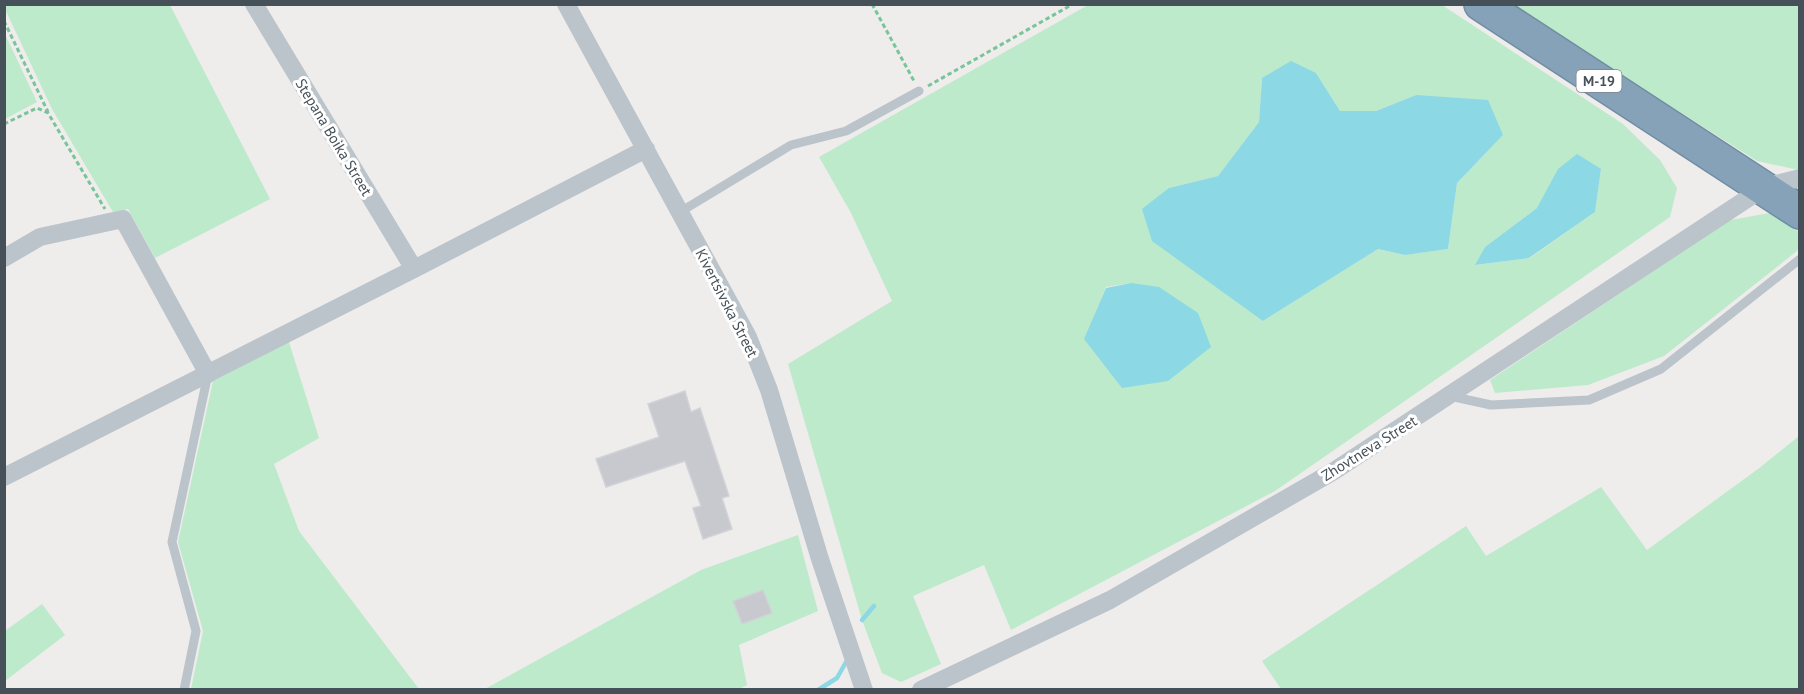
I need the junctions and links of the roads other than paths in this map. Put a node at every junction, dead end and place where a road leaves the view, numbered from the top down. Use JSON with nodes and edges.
{"nodes":[{"id":1,"x":254,"y":4,"type":"edge"},
{"id":2,"x":566,"y":4,"type":"edge"},
{"id":3,"x":1481,"y":4,"type":"edge"},
{"id":4,"x":919,"y":91,"type":"road end"},
{"id":5,"x":646,"y":148,"type":"junction"},
{"id":6,"x":1800,"y":178,"type":"edge"},
{"id":7,"x":1765,"y":187,"type":"junction"},
{"id":8,"x":680,"y":212,"type":"junction"},
{"id":9,"x":1800,"y":212,"type":"edge"},
{"id":10,"x":4,"y":258,"type":"edge"},
{"id":11,"x":1800,"y":258,"type":"edge"},
{"id":12,"x":414,"y":269,"type":"junction"},
{"id":13,"x":208,"y":374,"type":"junction"},
{"id":14,"x":1450,"y":396,"type":"junction"},
{"id":15,"x":4,"y":477,"type":"edge"},
{"id":16,"x":952,"y":673,"type":"junction"},
{"id":17,"x":184,"y":690,"type":"edge"},
{"id":18,"x":864,"y":690,"type":"edge"},
{"id":19,"x":921,"y":690,"type":"edge"},
{"id":20,"x":937,"y":690,"type":"edge"}],
"edges":[{"from":1,"to":12,"type":"street","name":"Stepana Boika Street"},
{"from":2,"to":5,"type":"street","name":"Kivertsivska Street"},
{"from":3,"to":7,"type":"highway","number":"М-19"},
{"from":4,"to":8,"type":"lane"},
{"from":5,"to":8,"type":"street","name":"Kivertsivska Street"},
{"from":5,"to":12,"type":"street"},
{"from":6,"to":7,"type":"street","name":"Zhovtneva Street"},
{"from":7,"to":9,"type":"highway","number":"М-19"},
{"from":7,"to":14,"type":"street","name":"Zhovtneva Street"},
{"from":8,"to":18,"type":"street","name":"Kivertsivska Street"},
{"from":10,"to":13,"type":"street"},
{"from":11,"to":14,"type":"lane"},
{"from":12,"to":13,"type":"street"},
{"from":13,"to":15,"type":"street"},
{"from":13,"to":17,"type":"lane"},
{"from":14,"to":16,"type":"street","name":"Zhovtneva Street"},
{"from":16,"to":19,"type":"street","name":"Zhovtneva Street"},
{"from":16,"to":20,"type":"street"}]}
